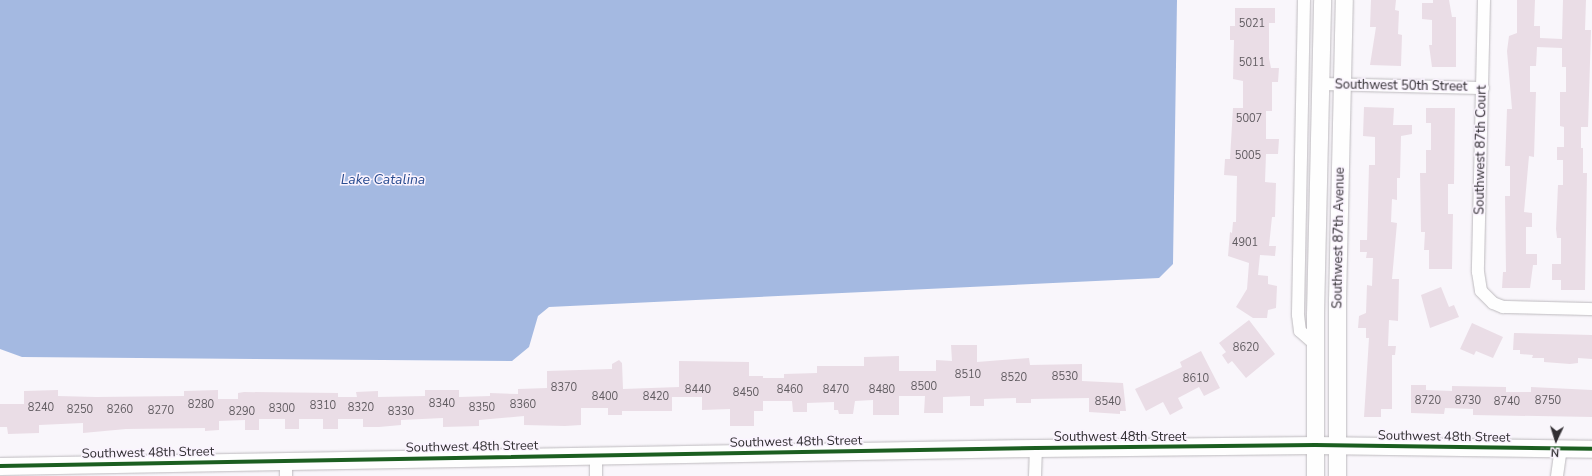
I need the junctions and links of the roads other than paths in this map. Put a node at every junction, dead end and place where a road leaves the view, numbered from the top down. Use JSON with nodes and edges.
{"nodes":[{"id":1,"x":1304,"y":0,"type":"edge"},
{"id":2,"x":1322,"y":0,"type":"edge"},
{"id":3,"x":1344,"y":0,"type":"edge"},
{"id":4,"x":1484,"y":0,"type":"edge"},
{"id":5,"x":1320,"y":84,"type":"junction"},
{"id":6,"x":1342,"y":84,"type":"junction"},
{"id":7,"x":1483,"y":88,"type":"junction"},
{"id":8,"x":1592,"y":309,"type":"edge"},
{"id":9,"x":1315,"y":344,"type":"junction"},
{"id":10,"x":1315,"y":445,"type":"junction"},
{"id":11,"x":1337,"y":446,"type":"junction"},
{"id":12,"x":1036,"y":448,"type":"junction"},
{"id":13,"x":1560,"y":448,"type":"junction"},
{"id":14,"x":1592,"y":449,"type":"edge"},
{"id":15,"x":596,"y":455,"type":"junction"},
{"id":16,"x":0,"y":466,"type":"edge"},
{"id":17,"x":286,"y":468,"type":"edge"},
{"id":18,"x":596,"y":476,"type":"edge"},
{"id":19,"x":1035,"y":476,"type":"edge"},
{"id":20,"x":1315,"y":476,"type":"edge"},
{"id":21,"x":1337,"y":476,"type":"edge"},
{"id":22,"x":1557,"y":476,"type":"edge"}],
"edges":[{"from":1,"to":9,"type":"street"},
{"from":2,"to":5,"type":"street","name":"Southwest 87th Avenue"},
{"from":3,"to":6,"type":"street","name":"Southwest 87th Avenue"},
{"from":4,"to":7,"type":"street","name":"Southwest 87th Court"},
{"from":5,"to":6,"type":"street","name":"Southwest 50th Street"},
{"from":5,"to":9,"type":"street","name":"Southwest 87th Avenue"},
{"from":6,"to":7,"type":"street","name":"Southwest 50th Street"},
{"from":6,"to":11,"type":"street","name":"Southwest 87th Avenue"},
{"from":7,"to":8,"type":"street","name":"Southwest 87th Court"},
{"from":9,"to":10,"type":"street","name":"Southwest 87th Avenue"},
{"from":10,"to":11,"type":"street","name":"Southwest 48th Street"},
{"from":10,"to":12,"type":"street","name":"Southwest 48th Street"},
{"from":10,"to":20,"type":"street","name":"Southwest 87th Avenue"},
{"from":11,"to":13,"type":"street","name":"Southwest 48th Street"},
{"from":11,"to":21,"type":"street","name":"Southwest 87th Avenue"},
{"from":12,"to":15,"type":"street","name":"Southwest 48th Street"},
{"from":12,"to":19,"type":"street"},
{"from":13,"to":14,"type":"street","name":"Southwest 48th Street"},
{"from":13,"to":22,"type":"street"},
{"from":15,"to":17,"type":"street","name":"Southwest 48th Street"},
{"from":15,"to":18,"type":"street"},
{"from":16,"to":17,"type":"street","name":"Southwest 48th Street"}]}
